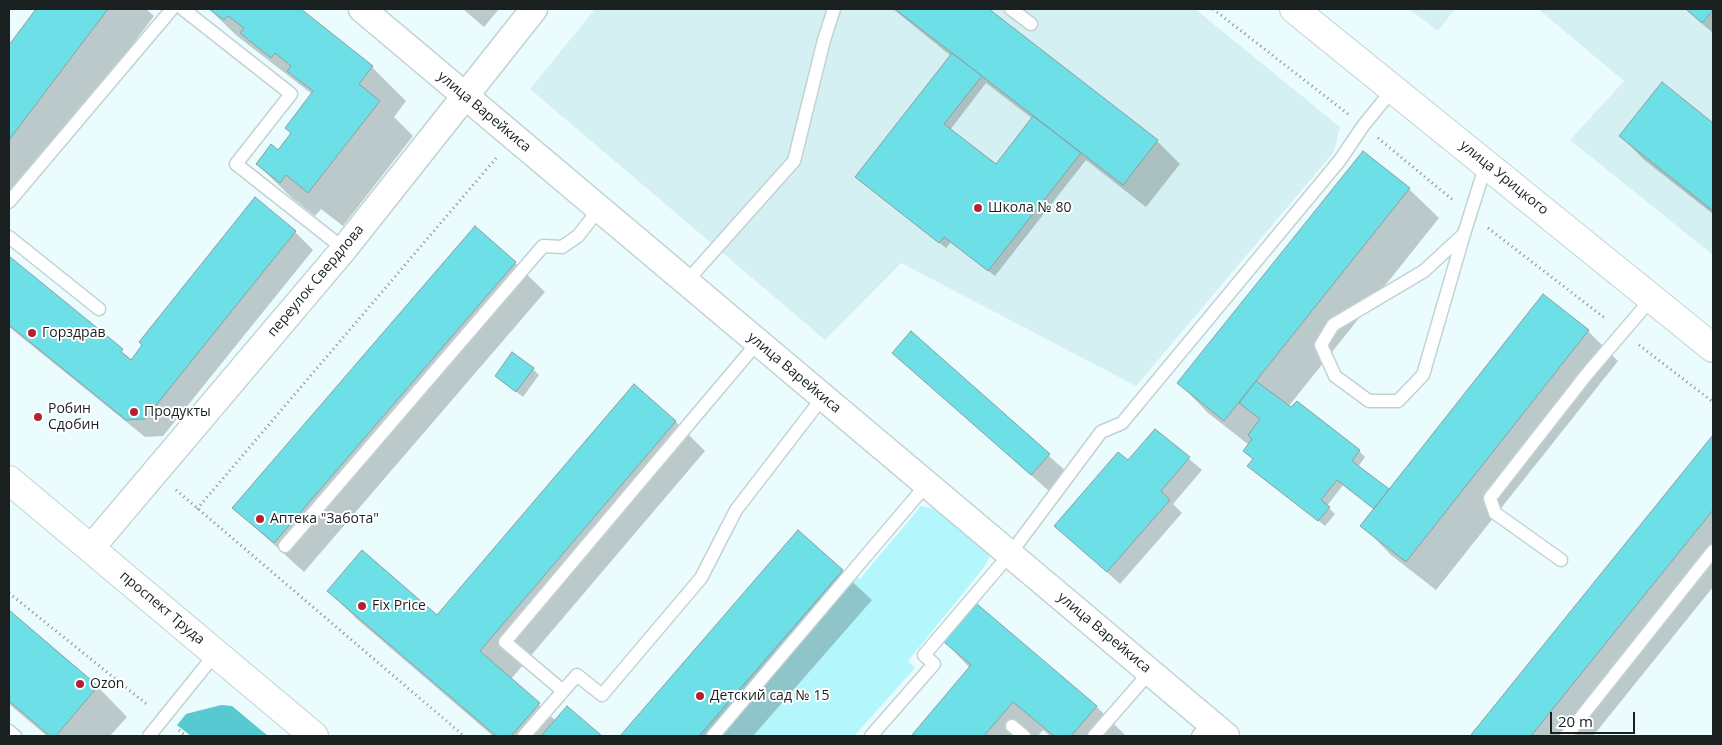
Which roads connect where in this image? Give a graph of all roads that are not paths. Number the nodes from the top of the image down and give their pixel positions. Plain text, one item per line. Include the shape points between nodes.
1 (172, 9) edge
2 (183, 9) edge
3 (362, 9) edge
4 (534, 9) edge
5 (834, 9) edge
6 (1012, 9) edge
7 (1294, 9) edge
8 (1031, 24) dead end
9 (1393, 89) junction
10 (464, 95) junction
11 (1486, 164) junction
12 (9, 202) edge
13 (599, 209) junction
14 (1464, 234) junction
15 (9, 237) edge
16 (344, 249) junction
17 (686, 282) junction
18 (1652, 298) junction
19 (99, 309) dead end
20 (758, 342) junction
21 (1713, 348) edge
22 (823, 397) junction
23 (9, 480) edge
24 (927, 484) junction
25 (285, 546) dead end
26 (92, 548) junction
27 (1713, 551) edge
28 (1010, 554) junction
29 (1561, 560) dead end
30 (216, 653) junction
31 (1150, 672) junction
32 (563, 691) junction
33 (1012, 726) dead end
34 (9, 731) edge
35 (1211, 732) edge
36 (15, 736) edge
37 (149, 736) edge
38 (314, 736) edge
39 (524, 736) edge
40 (713, 736) edge
41 (871, 736) edge
42 (1024, 736) edge
43 (1094, 736) edge
44 (1566, 736) edge

1 - 12 lane
2 - 16 lane via 291,94 236,164
3 - 10 street, улица Варейкиса
4 - 10 street, переулок Свердлова
5 - 17 lane via 794,161
6 - 8 lane
7 - 9 street, улица Урицкого
9 - 11 street, улица Урицкого
9 - 28 lane via 1340,160 1122,423 1101,432
10 - 13 street, улица Варейкиса
10 - 16 street, переулок Свердлова
11 - 14 lane
11 - 18 street, улица Урицкого
13 - 17 street, улица Варейкиса
13 - 25 lane via 578,236 562,247 543,246
14 - 14 lane via 1424,271 1333,324 1321,344 1335,376 1370,401 1398,401 1423,375
15 - 19 lane
16 - 26 street, переулок Свердлова
17 - 20 street, улица Варейкиса
18 - 21 street, улица Урицкого
18 - 29 lane via 1586,374 1490,498 1496,513
20 - 22 street, улица Варейкиса
20 - 32 lane via 505,642
22 - 24 street, улица Варейкиса
22 - 32 lane via 736,510 701,578 602,695 577,675
23 - 26 street, проспект Труда
24 - 28 street, улица Варейкиса
24 - 40 lane
26 - 30 street, проспект Труда
27 - 44 lane
28 - 31 street, улица Варейкиса
28 - 41 lane via 924,655 934,664
30 - 37 lane
30 - 38 street, проспект Труда
31 - 35 street, улица Варейкиса
31 - 43 lane
32 - 39 lane
33 - 42 lane
34 - 36 lane

